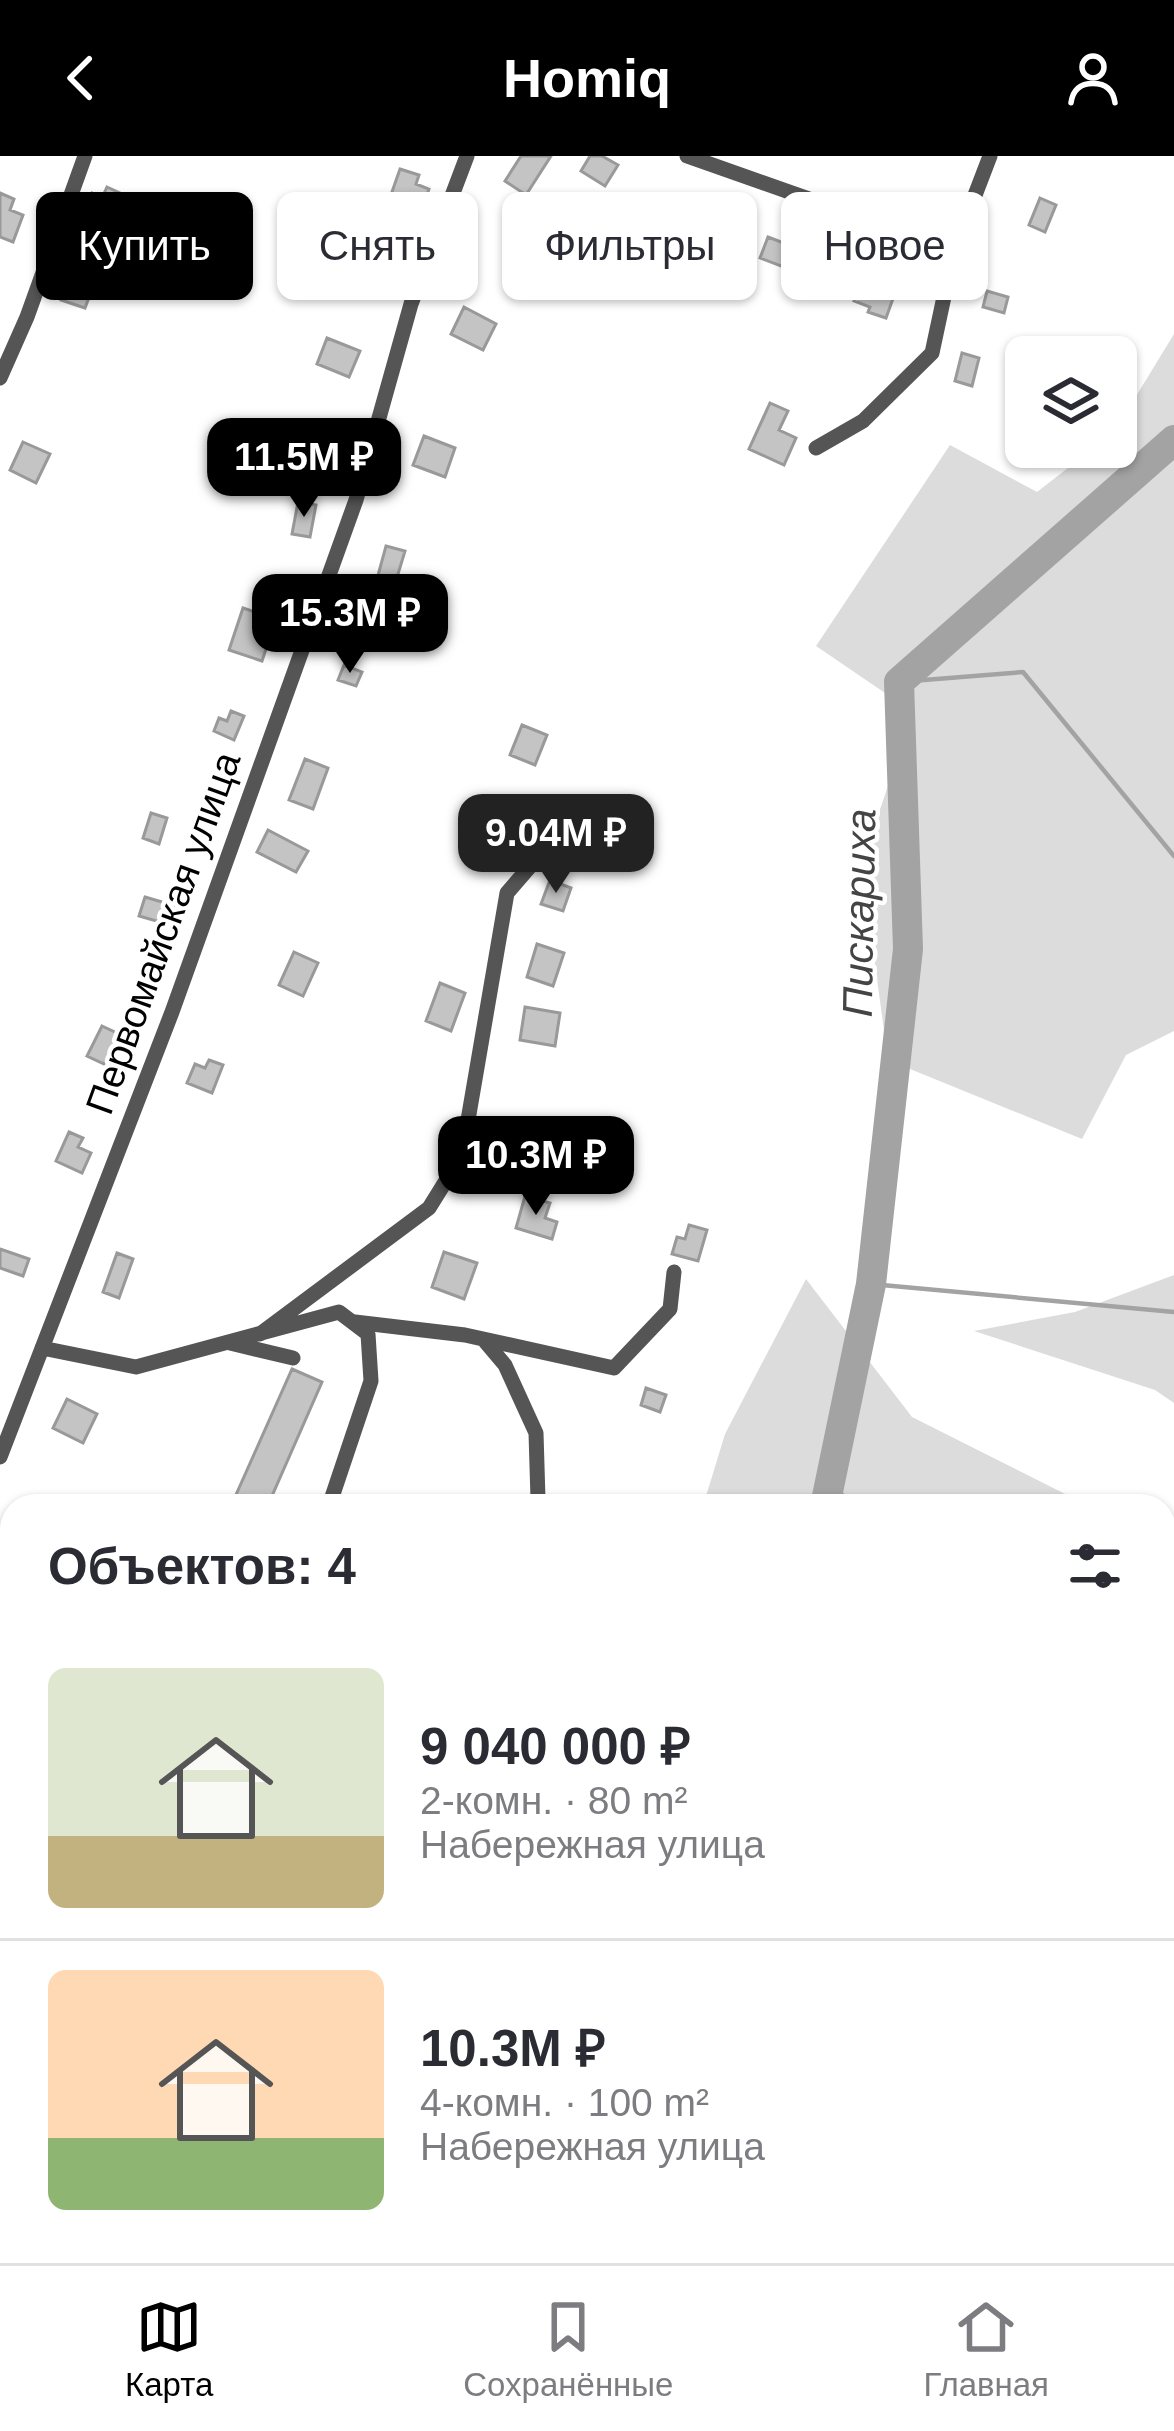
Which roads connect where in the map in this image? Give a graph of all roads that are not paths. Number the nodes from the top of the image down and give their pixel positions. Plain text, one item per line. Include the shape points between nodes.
1 (85, 156) edge
2 (467, 156) edge
3 (687, 156) edge
4 (990, 156) edge
5 (789, 192) edge
6 (976, 192) edge
7 (943, 300) edge
8 (0, 378) edge
9 (816, 448) dead end
10 (542, 817) dead end
11 (674, 1272) dead end
12 (352, 1321) junction
13 (260, 1334) junction
14 (483, 1339) junction
15 (227, 1343) junction
16 (42, 1348) junction
17 (292, 1358) dead end
18 (0, 1456) edge
19 (332, 1494) edge
20 (538, 1494) edge

1 - 8 street
2 - 16 street, Первомайская улица via 412,304 356,500
3 - 5 street
4 - 6 street
7 - 9 street via 932,353 863,421
10 - 13 street via 545,849 507,893 462,1155 429,1208
11 - 14 street via 670,1309 614,1368
12 - 13 street via 339,1312
12 - 14 street
12 - 19 street via 368,1334 371,1381
13 - 15 street
14 - 20 street via 505,1365 536,1433
15 - 16 street via 136,1367
15 - 17 street
16 - 18 street, Первомайская улица

